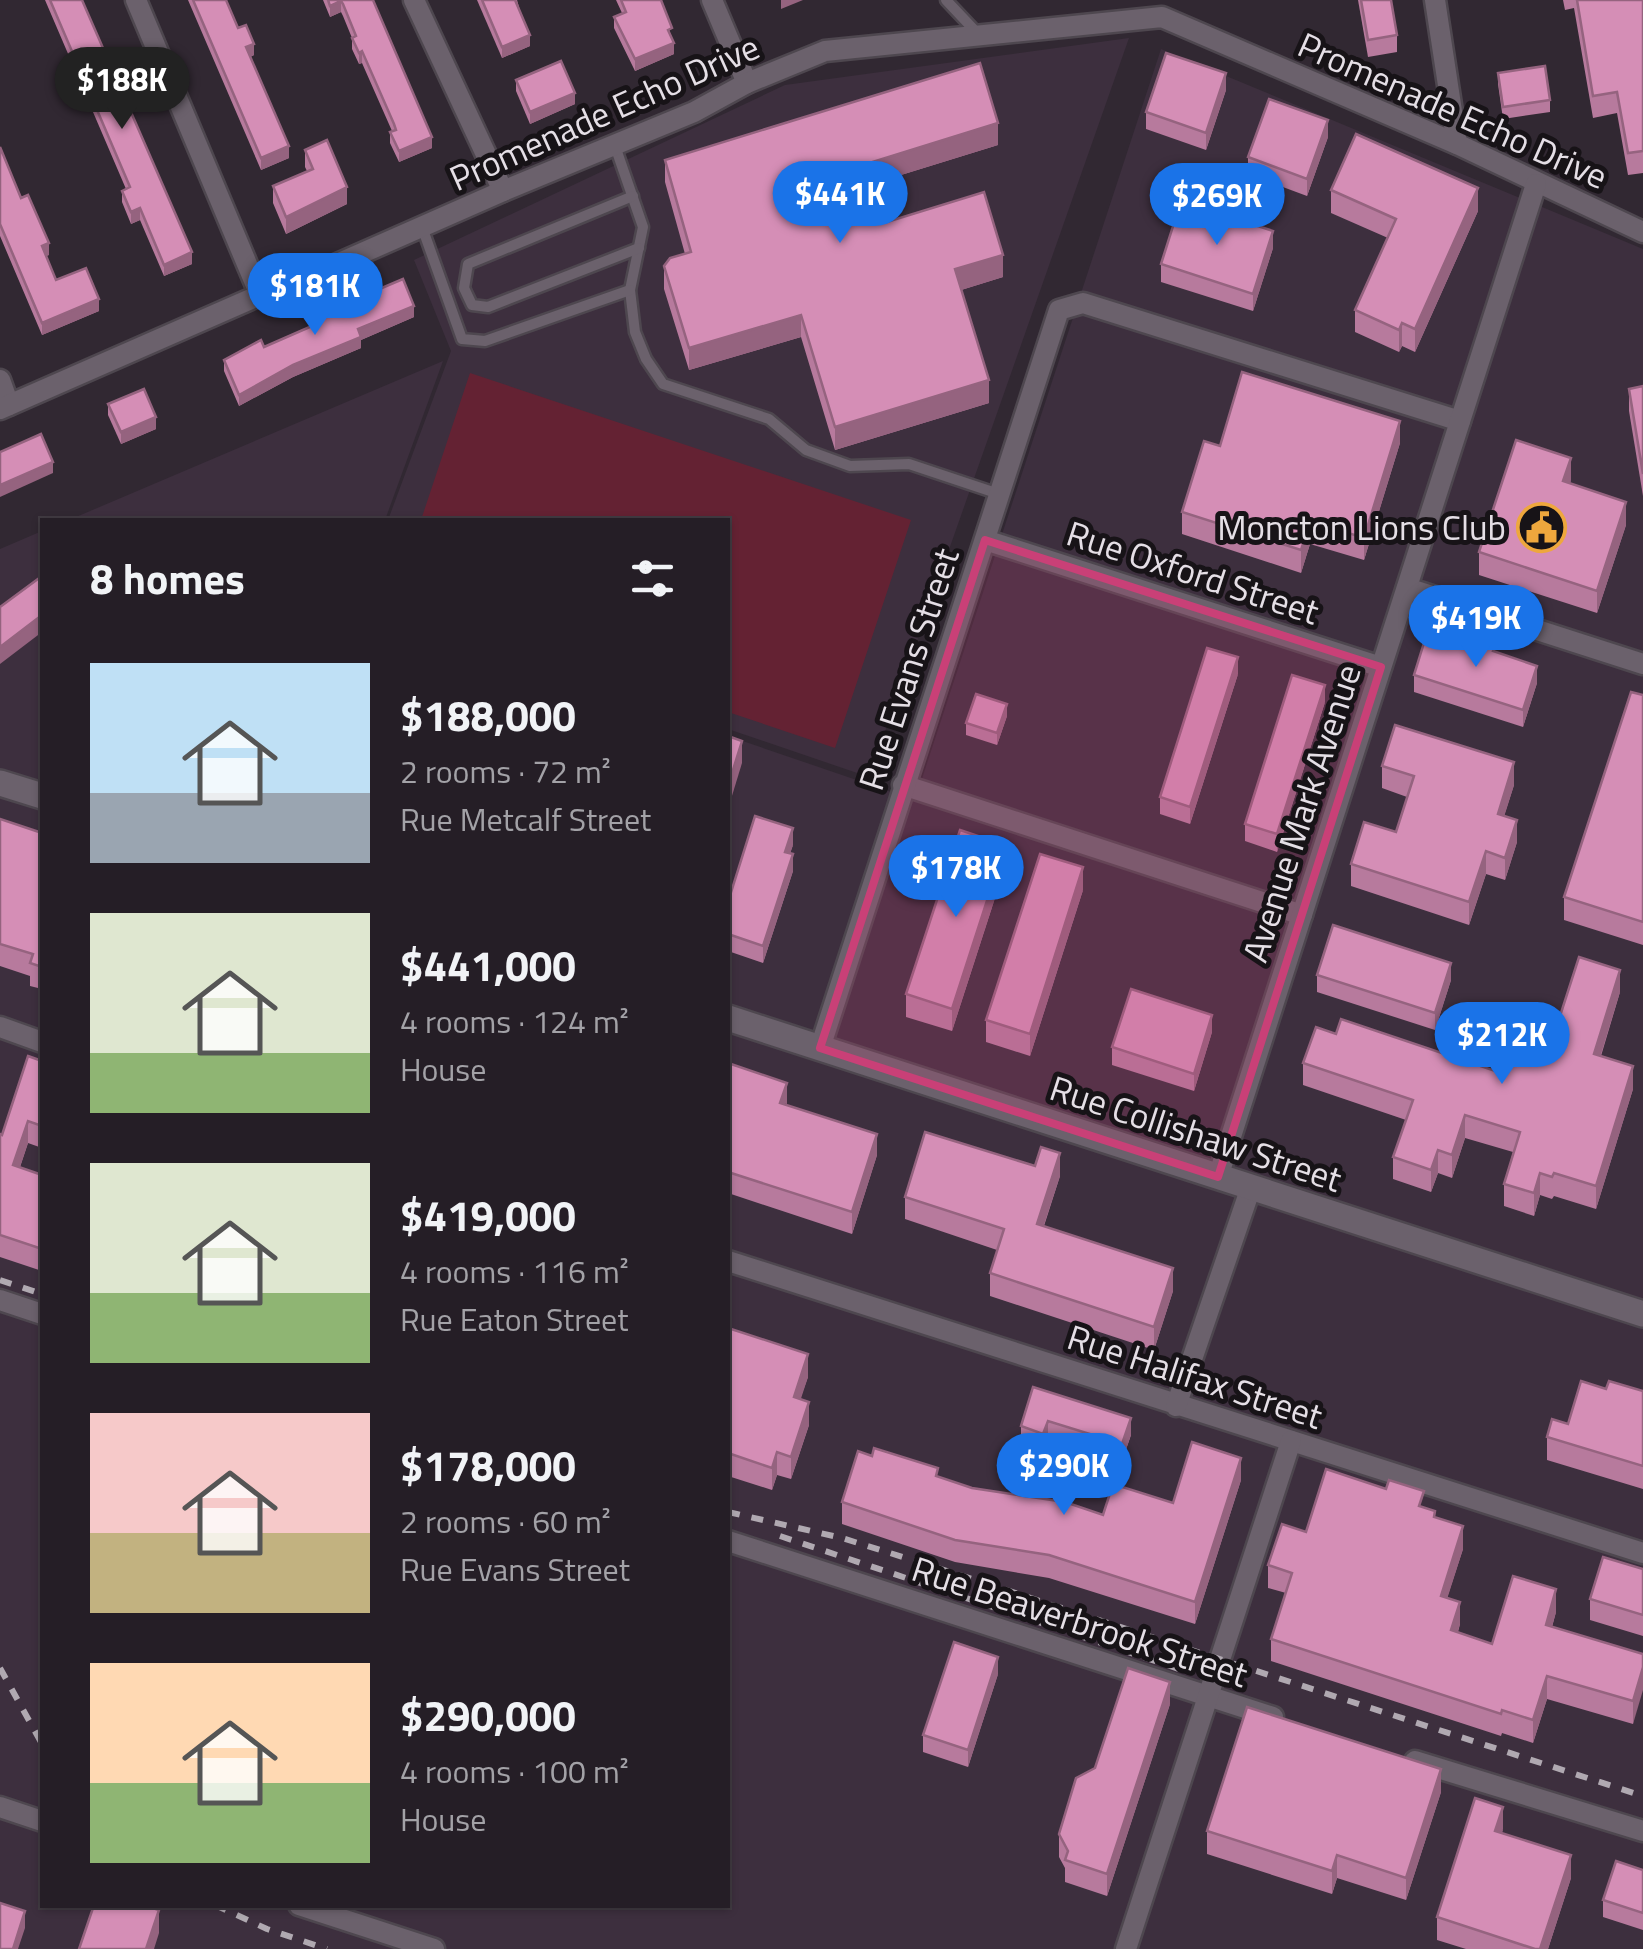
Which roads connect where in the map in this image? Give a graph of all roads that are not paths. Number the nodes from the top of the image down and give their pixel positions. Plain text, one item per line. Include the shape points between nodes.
1 (136, 0) edge
2 (414, 0) edge
3 (712, 0) edge
4 (946, 0) edge
5 (1436, 0) edge
6 (1146, 9) edge
7 (979, 35) junction
8 (747, 83) junction
9 (1457, 144) junction
10 (614, 145) junction
11 (1536, 184) junction
12 (504, 191) junction
13 (633, 196) junction
14 (422, 227) junction
15 (1643, 232) edge
16 (639, 248) junction
17 (630, 290) junction
18 (260, 295) junction
19 (0, 380) edge
20 (5, 407) edge
21 (1460, 421) junction
22 (1000, 494) junction
23 (985, 540) junction
24 (1406, 588) junction
25 (1643, 664) edge
26 (1382, 667) junction
27 (0, 782) edge
28 (904, 784) junction
29 (40, 795) edge
30 (1302, 915) junction
31 (730, 1019) edge
32 (0, 1027) edge
33 (40, 1041) edge
34 (820, 1048) junction
35 (1218, 1177) junction
36 (1251, 1187) junction
37 (730, 1263) edge
38 (0, 1300) edge
39 (40, 1313) edge
40 (1643, 1314) edge
41 (1176, 1406) junction
42 (1290, 1441) junction
43 (730, 1542) edge
44 (1643, 1553) edge
45 (1208, 1697) junction
46 (1284, 1720) edge
47 (1398, 1756) edge
48 (0, 1807) edge
49 (40, 1820) edge
50 (1643, 1831) edge
51 (307, 1908) edge
52 (434, 1949) edge
53 (1126, 1949) edge

1 - 18 street
2 - 12 street
3 - 8 street
4 - 7 lane
5 - 9 street
6 - 7 street, Promenade Echo Drive
6 - 9 street, Promenade Echo Drive
7 - 8 street, Promenade Echo Drive via 825,51
8 - 10 street, Promenade Echo Drive
9 - 11 street, Promenade Echo Drive
10 - 12 street, Promenade Echo Drive
10 - 13 lane
11 - 15 street, Promenade Echo Drive
11 - 21 street, Avenue Mark Avenue
12 - 14 street, Promenade Echo Drive
13 - 16 lane via 643,227
13 - 16 lane via 468,264 464,288 472,305 488,306
14 - 17 lane via 462,340 485,341
14 - 18 street, Promenade Echo Drive
16 - 17 lane
17 - 22 lane via 635,332 663,384 769,419 806,450 850,466 909,464
18 - 20 street, Promenade Echo Drive
19 - 20 street
21 - 22 street, Rue Evans Street via 1083,303 1059,310
21 - 24 street, Avenue Mark Avenue
22 - 23 street, Rue Evans Street
23 - 26 street, Rue Oxford Street
23 - 28 street, Rue Evans Street
24 - 25 street
24 - 26 street, Avenue Mark Avenue
26 - 30 street, Avenue Mark Avenue
27 - 29 street
28 - 30 street
28 - 34 street, Rue Evans Street
30 - 35 street, Avenue Mark Avenue
31 - 34 street, Rue Collishaw Street
32 - 33 street
34 - 35 street, Rue Collishaw Street
35 - 36 street, Rue Collishaw Street
36 - 40 street, Rue Collishaw Street
36 - 41 street
37 - 41 street, Rue Halifax Street
38 - 39 street
41 - 42 street, Rue Halifax Street
42 - 44 street, Rue Halifax Street
42 - 45 street
43 - 45 street, Rue Beaverbrook Street
45 - 46 street, Rue Beaverbrook Street
45 - 53 street
47 - 50 street
48 - 49 street
51 - 52 street

